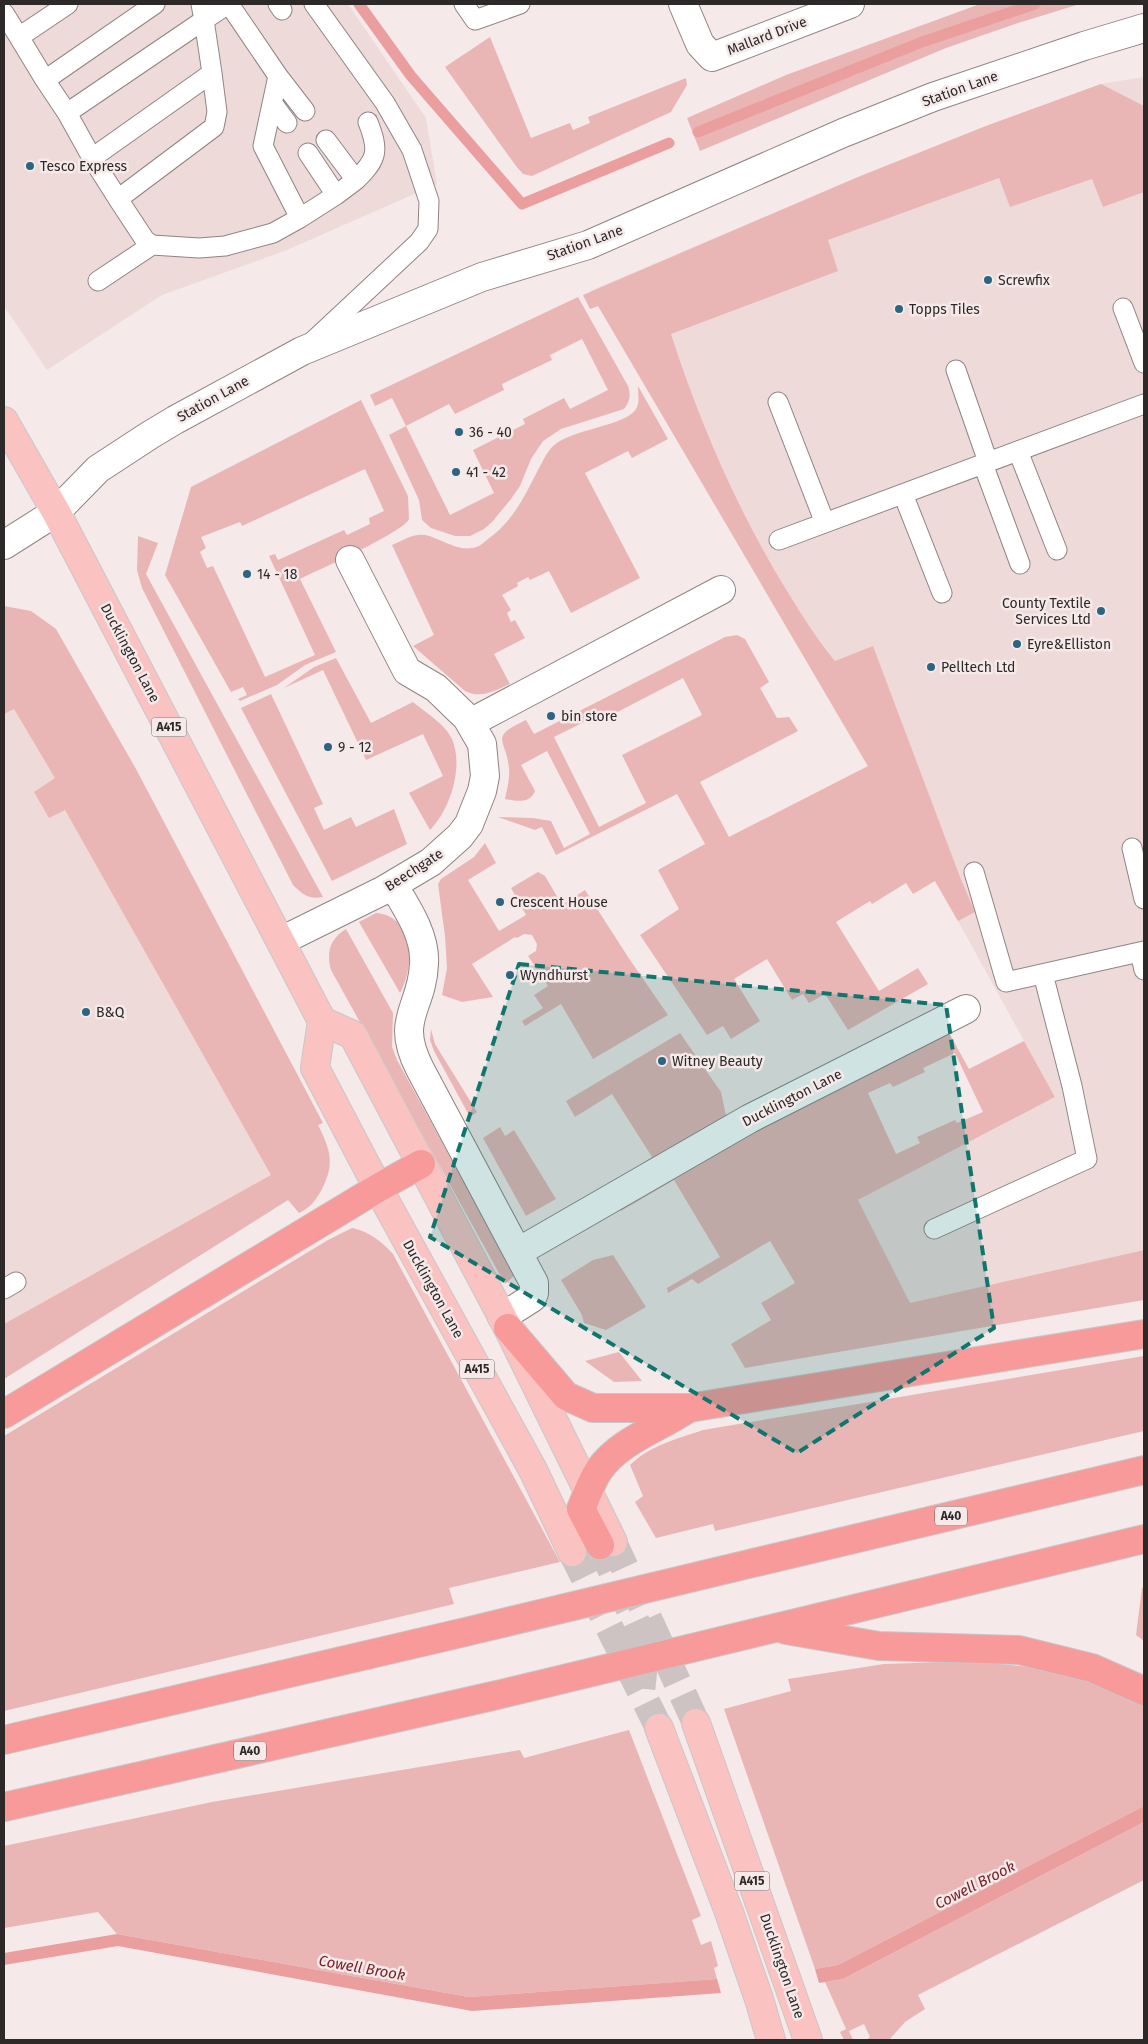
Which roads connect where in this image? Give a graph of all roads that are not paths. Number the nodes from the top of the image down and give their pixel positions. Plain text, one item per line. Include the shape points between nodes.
1 (68, 4) edge
2 (155, 4) edge
3 (229, 4) edge
4 (314, 4) edge
5 (464, 4) edge
6 (520, 4) edge
7 (683, 4) edge
8 (850, 4) edge
9 (202, 12) edge
10 (4, 13) edge
11 (1144, 28) edge
12 (20, 37) junction
13 (212, 73) junction
14 (278, 76) junction
15 (45, 80) junction
16 (273, 104) junction
17 (304, 111) dead end
18 (66, 113) junction
19 (368, 122) dead end
20 (287, 123) dead end
21 (326, 140) dead end
22 (308, 153) dead end
23 (92, 158) junction
24 (356, 180) junction
25 (336, 195) junction
26 (118, 198) junction
27 (300, 218) junction
28 (152, 245) junction
29 (98, 281) dead end
30 (1123, 308) dead end
31 (302, 351) junction
32 (1144, 362) edge
33 (956, 370) dead end
34 (778, 402) dead end
35 (1144, 404) edge
36 (4, 421) edge
37 (1018, 451) junction
38 (986, 463) junction
39 (903, 494) junction
40 (56, 512) junction
41 (825, 523) junction
42 (779, 540) dead end
43 (4, 545) edge
44 (1057, 550) dead end
45 (350, 560) dead end
46 (1020, 564) dead end
47 (721, 590) dead end
48 (942, 593) dead end
49 (470, 723) junction
50 (1132, 848) dead end
51 (974, 872) dead end
52 (393, 885) junction
53 (1144, 899) edge
54 (281, 941) junction
55 (1142, 951) edge
56 (1144, 970) edge
57 (1043, 974) junction
58 (966, 1009) dead end
59 (322, 1021) junction
60 (421, 1164) junction
61 (378, 1188) junction
62 (934, 1229) dead end
63 (518, 1252) junction
64 (505, 1322) junction
65 (1144, 1334) edge
66 (689, 1408) junction
67 (4, 1414) edge
68 (1144, 1470) edge
69 (588, 1491) junction
70 (1144, 1540) edge
71 (606, 1543) tunnel mouth
72 (572, 1552) tunnel mouth
73 (775, 1628) junction
74 (1144, 1691) edge
75 (696, 1722) tunnel mouth
76 (659, 1728) tunnel mouth
77 (4, 1740) edge
78 (4, 1807) edge
79 (771, 2040) edge
80 (808, 2040) edge

1 - 12 lane
2 - 15 lane
3 - 9 lane
3 - 14 lane
4 - 31 lane via 385,103 412,150 429,201 428,228 419,242
5 - 6 lane via 475,20
7 - 8 street, Mallard Drive via 700,44 712,57
9 - 13 lane
9 - 18 lane
10 - 12 lane
11 - 31 street, Station Lane via 933,97 588,245 482,277
12 - 15 lane
13 - 23 lane
13 - 26 lane via 217,112 214,127
14 - 16 lane
14 - 17 lane
15 - 18 lane
16 - 20 lane
16 - 27 lane via 263,146
18 - 23 lane
19 - 24 lane via 376,151 372,164
21 - 24 lane
22 - 25 lane
23 - 26 lane
24 - 25 lane
25 - 27 lane
26 - 28 lane via 145,240
27 - 28 lane via 273,233 226,246
28 - 29 lane
30 - 32 lane
31 - 40 street, Station Lane via 143,440 98,470
33 - 38 lane
34 - 41 lane
35 - 37 lane
36 - 40 main road, Ducklington Lane / A415
37 - 38 lane
37 - 44 lane
38 - 39 lane
38 - 46 lane
39 - 41 lane
39 - 48 lane
40 - 43 street, Station Lane
40 - 54 main road, Ducklington Lane / A415
41 - 42 lane
45 - 49 street, Beechgate via 407,671 436,688
47 - 49 street
49 - 52 street, Beechgate via 482,744 485,776 470,821 460,836 431,862
50 - 53 lane
51 - 57 lane via 1006,982
52 - 54 street, Beechgate
52 - 63 street via 411,915 424,953 423,974 408,1030 411,1049
54 - 59 main road, Ducklington Lane / A415
55 - 56 lane
55 - 57 lane
57 - 62 lane via 1087,1159
58 - 63 street, Ducklington Lane via 749,1119
59 - 60 main road via 353,1035
59 - 61 main road, Ducklington Lane / A415 via 315,1068
60 - 61 highway
60 - 64 main road
61 - 67 highway
61 - 72 main road, Ducklington Lane / A415 via 533,1470
63 - 64 street via 534,1283 534,1293
64 - 66 highway via 566,1396 593,1408
64 - 69 main road
65 - 66 highway
66 - 69 highway via 618,1450 600,1468
68 - 77 highway, A40, bridge
69 - 71 highway via 581,1509
70 - 73 highway, A40
73 - 74 highway via 879,1646 1019,1650 1092,1668
73 - 78 highway, A40, bridge
75 - 80 main road, Ducklington Lane / A415
76 - 79 main road, A415 via 729,1912

